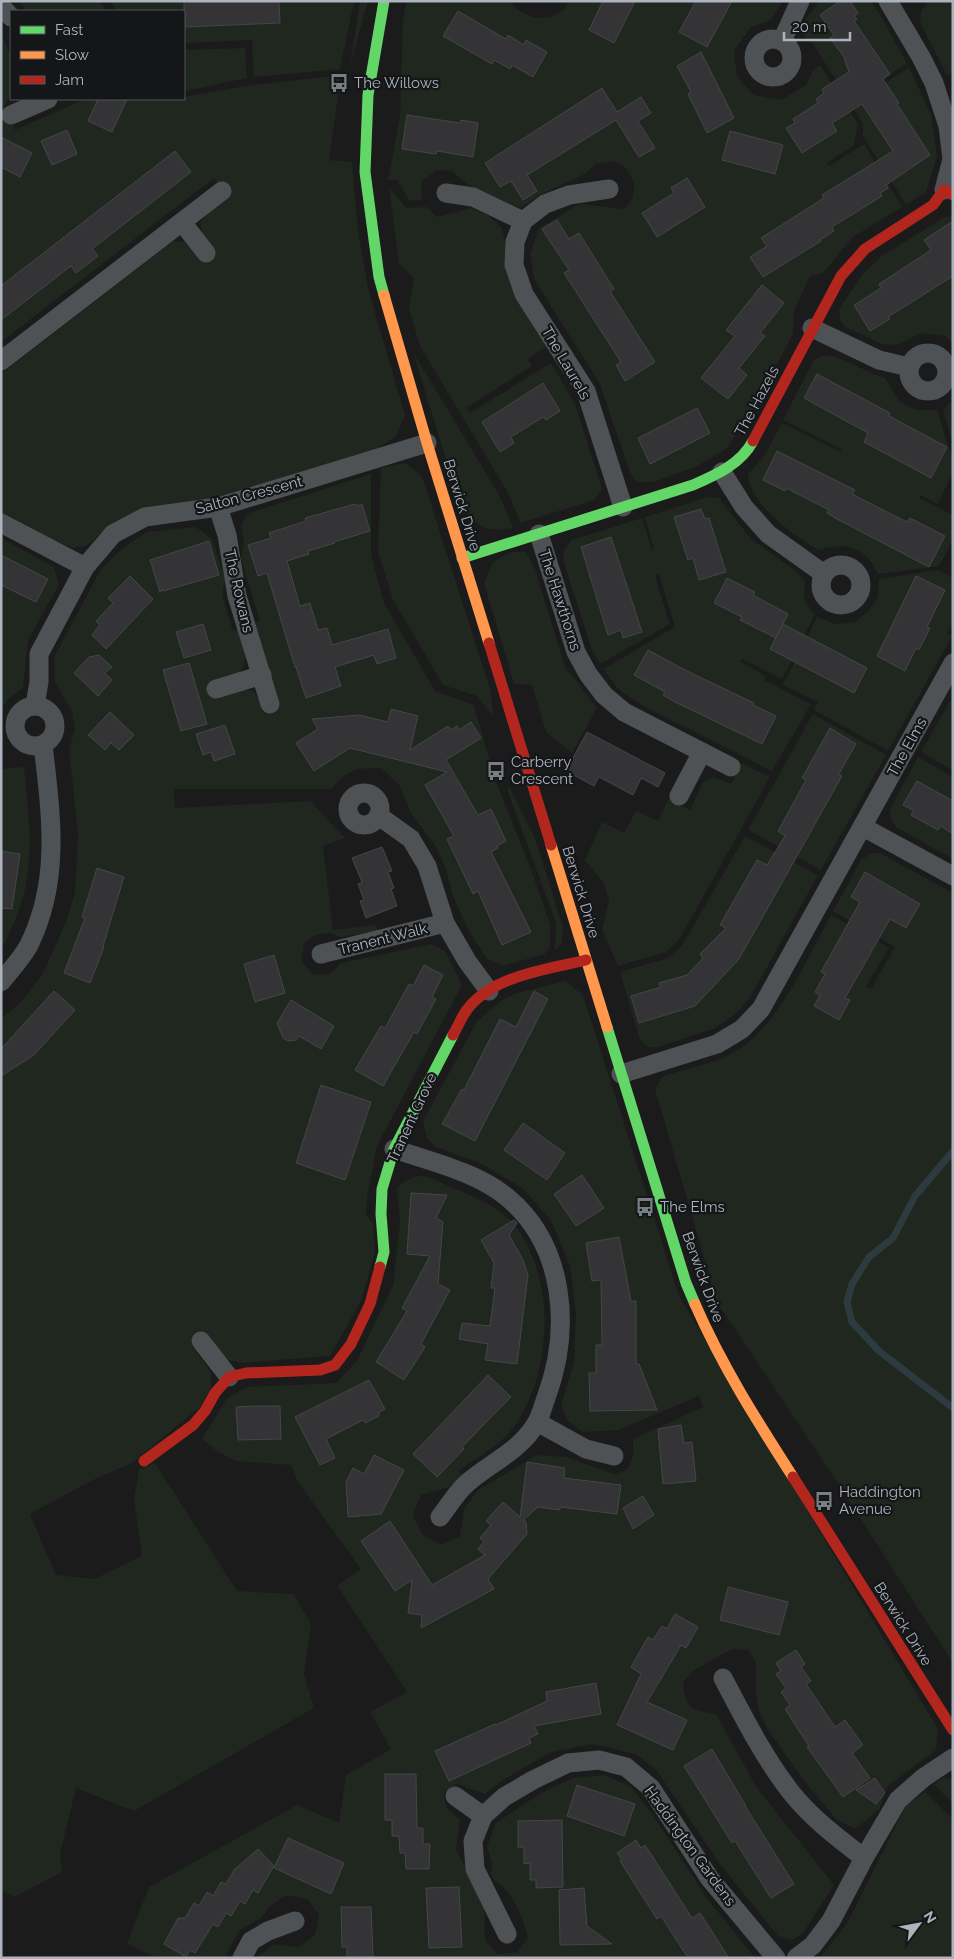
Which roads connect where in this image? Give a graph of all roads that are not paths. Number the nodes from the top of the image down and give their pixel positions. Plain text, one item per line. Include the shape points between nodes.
1 (384, 1) edge
2 (800, 1) edge
3 (894, 3) edge
4 (1, 6) edge
5 (10, 16) edge
6 (782, 41) dead end
7 (44, 100) edge
8 (11, 115) dead end
9 (609, 189) dead end
10 (222, 191) dead end
11 (948, 192) edge
12 (446, 193) dead end
13 (523, 221) junction
14 (182, 222) junction
15 (206, 253) dead end
16 (812, 328) junction
17 (1, 361) edge
18 (909, 367) dead end
19 (427, 442) junction
20 (722, 472) junction
21 (218, 507) junction
22 (624, 507) junction
23 (1, 523) edge
24 (539, 534) junction
25 (462, 558) junction
26 (85, 567) junction
27 (824, 574) dead end
28 (952, 667) edge
29 (262, 675) junction
30 (216, 689) dead end
31 (270, 704) dead end
32 (35, 705) junction
33 (43, 745) junction
34 (702, 752) junction
35 (731, 767) dead end
36 (679, 796) dead end
37 (379, 816) dead end
38 (863, 826) junction
39 (953, 876) edge
40 (445, 923) junction
41 (321, 954) dead end
42 (586, 960) junction
43 (1, 982) edge
44 (489, 991) junction
45 (621, 1074) junction
46 (394, 1149) junction
47 (201, 1341) dead end
48 (229, 1377) junction
49 (537, 1422) junction
50 (614, 1456) dead end
51 (144, 1461) dead end
52 (440, 1517) dead end
53 (723, 1678) dead end
54 (953, 1730) edge
55 (953, 1758) edge
56 (454, 1796) dead end
57 (483, 1816) junction
58 (864, 1858) junction
59 (295, 1921) dead end
60 (507, 1934) dead end
61 (242, 1958) edge
62 (776, 1958) edge
63 (796, 1958) edge

1 - 19 street, Berwick Drive via 368,96 365,172 379,277
2 - 6 street
3 - 11 street via 934,83 948,126 952,159
4 - 5 street
7 - 8 street
9 - 13 street via 569,195 544,204
10 - 14 street
11 - 16 street, The Hazels via 865,249 840,276
12 - 13 street via 473,197
13 - 22 street, The Laurels via 516,242 514,265 524,294 586,391
14 - 15 street
14 - 17 street
16 - 18 street via 879,360
16 - 20 street, The Hazels via 748,450
19 - 21 street, Salton Crescent
19 - 25 street, Berwick Drive
20 - 22 street, The Hazels
20 - 27 street via 744,507 768,534
21 - 26 street, Salton Crescent via 145,517 113,534
21 - 29 street, The Rowans via 237,596
22 - 24 street, The Hazels
23 - 26 street
24 - 25 street, The Hazels
24 - 34 street, The Hawthorns via 576,652 588,674 604,695 624,712
25 - 42 street, Berwick Drive
26 - 32 street, Salton Crescent via 39,654
28 - 38 street, The Elms
29 - 30 street
29 - 31 street, The Rowans
32 - 33 street via 48,710 55,722 53,736
32 - 33 street via 22,711 15,730 22,742
33 - 43 street via 52,851 45,901 28,946
34 - 35 street, The Hawthorns
34 - 36 street
37 - 40 street, Tranent Walk via 411,839 427,866
38 - 39 street
38 - 45 street, The Elms via 761,1009 742,1029 717,1044
40 - 41 street, Tranent Walk
40 - 44 street, Tranent Walk
42 - 44 street, Tranent Grove via 516,979
42 - 45 street, Berwick Drive
44 - 46 street, Tranent Grove via 464,1014
45 - 54 street, Berwick Drive via 686,1284 710,1339 739,1393
46 - 48 street, Tranent Grove via 382,1189 384,1252 370,1304 352,1344 335,1365 320,1370 246,1372
46 - 49 street via 478,1179 508,1198 533,1223 550,1254 558,1288 560,1330 554,1377
47 - 48 street
48 - 51 street via 193,1425
49 - 50 street via 586,1449
49 - 52 street via 521,1444 465,1484
53 - 58 street via 753,1735 790,1791 822,1825
55 - 58 street via 898,1800
56 - 57 street
57 - 60 street, Haddington Gardens via 473,1840 475,1869
57 - 62 street, Haddington Gardens via 504,1797 568,1763 599,1760 626,1767 651,1788 710,1878
58 - 63 street via 831,1921 813,1944
59 - 61 street via 268,1931 251,1942

